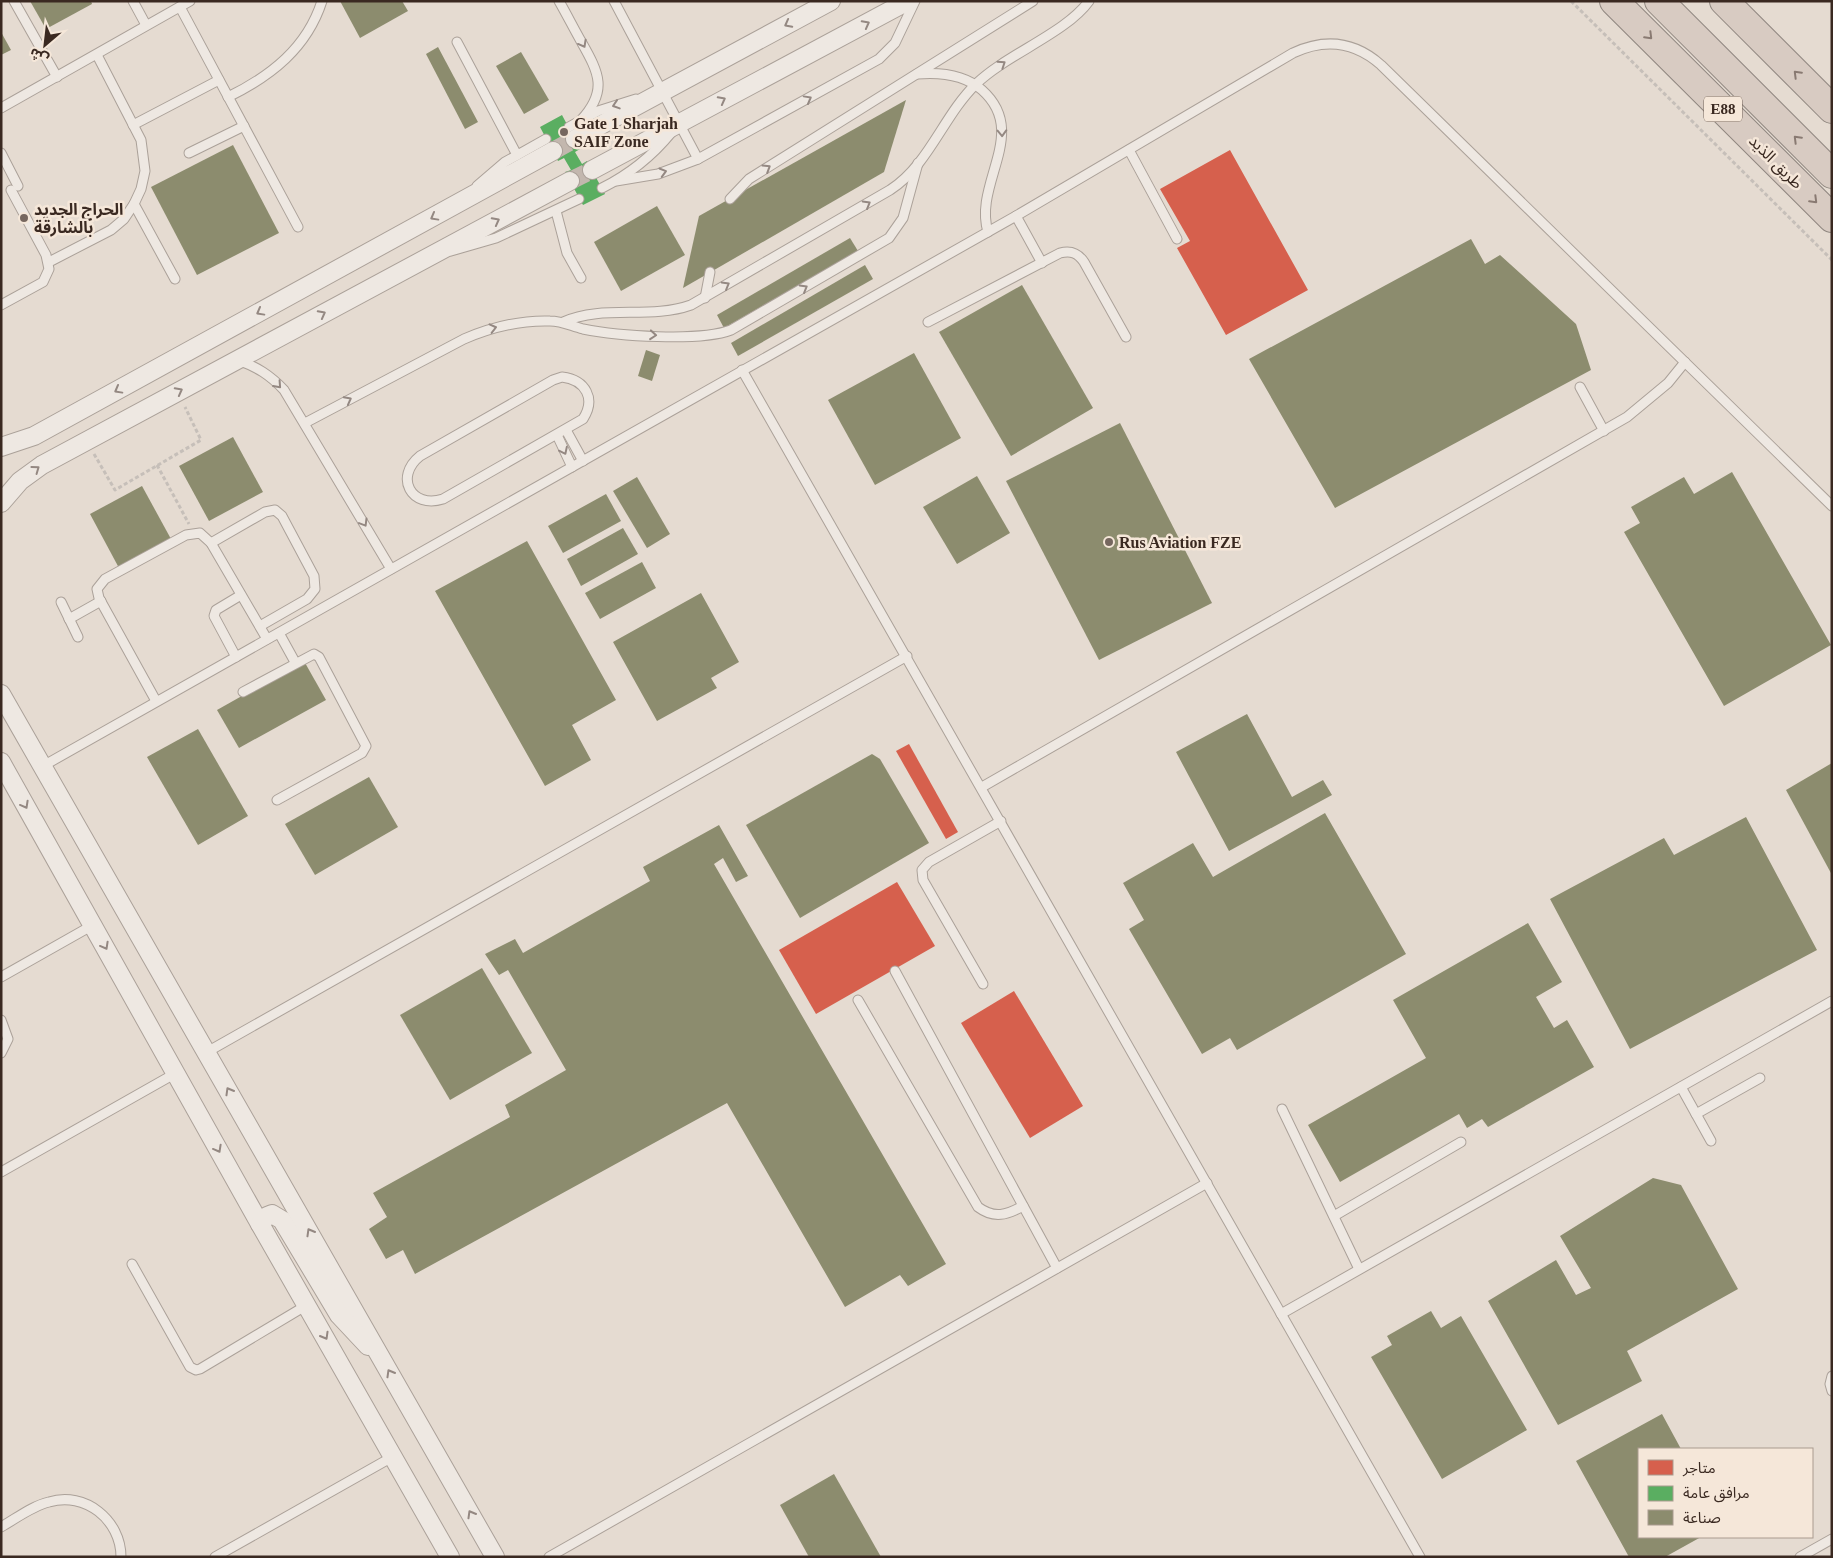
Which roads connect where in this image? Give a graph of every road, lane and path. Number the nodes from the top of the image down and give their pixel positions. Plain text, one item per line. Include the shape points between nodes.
1 (14, 1) edge
2 (133, 1) edge
3 (190, 1) edge
4 (322, 1) edge
5 (559, 1) edge
6 (614, 1) edge
7 (831, 1) edge
8 (908, 1) edge
9 (915, 1) edge
10 (1033, 1) edge
11 (1089, 1) edge
12 (1571, 1) edge
13 (1614, 1) edge
14 (1658, 1) edge
15 (1724, 1) edge
16 (180, 7) junction
17 (146, 26) junction
18 (457, 42) dead end
19 (98, 55) junction
20 (917, 74) junction
21 (57, 77) junction
22 (219, 80) junction
23 (976, 84) junction
24 (662, 91) junction
25 (228, 97) junction
26 (1, 108) edge
27 (1832, 109) edge
28 (581, 120) junction
29 (679, 123) junction
30 (133, 125) junction
31 (244, 126) junction
32 (572, 133) joint
33 (550, 145) joint
34 (1129, 150) junction
35 (189, 153) dead end
36 (1, 154) edge
37 (516, 155) junction
38 (698, 159) junction
39 (918, 163) junction
40 (592, 170) tunnel mouth
41 (1832, 174) edge
42 (570, 181) tunnel mouth
43 (616, 181) junction
44 (602, 188) dead end
45 (467, 198) junction
46 (580, 199) dead end
47 (730, 199) dead end
48 (134, 204) junction
49 (556, 211) junction
50 (1016, 216) junction
51 (1832, 218) edge
52 (298, 227) dead end
53 (988, 232) junction
54 (1177, 239) dead end
55 (432, 256) junction
56 (1832, 260) edge
57 (49, 262) junction
58 (1042, 263) junction
59 (710, 272) dead end
60 (581, 278) dead end
61 (175, 279) dead end
62 (705, 298) junction
63 (1, 305) edge
64 (563, 322) junction
65 (928, 322) dead end
66 (1126, 336) dead end
67 (237, 360) junction
68 (1685, 362) junction
69 (742, 370) junction
70 (1580, 387) dead end
71 (178, 391) junction
72 (305, 423) junction
73 (566, 430) junction
74 (1604, 431) junction
75 (557, 435) junction
76 (87, 441) junction
77 (1, 447) edge
78 (582, 460) junction
79 (157, 465) junction
80 (572, 466) junction
81 (1, 502) edge
82 (1832, 506) edge
83 (193, 532) junction
84 (211, 543) junction
85 (391, 568) junction
86 (242, 595) junction
87 (101, 601) junction
88 (61, 602) dead end
89 (69, 618) junction
90 (260, 626) junction
91 (279, 632) junction
92 (78, 637) dead end
93 (267, 639) junction
94 (906, 656) junction
95 (236, 657) junction
96 (295, 662) junction
97 (243, 692) dead end
98 (1, 694) edge
99 (156, 701) junction
100 (43, 766) junction
101 (3, 771) edge
102 (982, 787) junction
103 (277, 800) dead end
104 (1001, 821) junction
105 (93, 925) junction
106 (895, 971) dead end
107 (1, 977) edge
108 (983, 984) dead end
109 (858, 1000) dead end
110 (1832, 1001) edge
111 (1, 1020) edge
112 (1, 1052) edge
113 (207, 1052) junction
114 (176, 1073) junction
115 (1760, 1078) dead end
116 (1680, 1086) junction
117 (1282, 1109) dead end
118 (1696, 1114) junction
119 (1710, 1141) dead end
120 (1461, 1142) dead end
121 (1, 1172) edge
122 (1207, 1183) junction
123 (1024, 1206) junction
124 (1334, 1216) junction
125 (260, 1224) junction
126 (132, 1264) dead end
127 (1057, 1268) junction
128 (1359, 1269) junction
129 (307, 1305) junction
130 (1281, 1314) junction
131 (378, 1353) junction
132 (1832, 1376) edge
133 (1832, 1391) edge
134 (394, 1456) junction
135 (1, 1527) edge
136 (1832, 1539) edge
137 (121, 1557) edge
138 (215, 1557) edge
139 (450, 1557) edge
140 (495, 1557) edge
141 (549, 1557) edge
142 (1420, 1557) edge
143 (1800, 1557) edge

1 - 21 lane
2 - 17 lane
3 - 16 lane
4 - 25 lane via 307,33 292,53 253,85
5 -> 28 lane via 597,70 598,95 592,109
6 - 24 lane
7 -> 24 street
29 -> 8 street
38 -> 9 lane via 879,59 895,43
10 - 20 lane
23 -> 11 lane via 1001,64 1074,18
12 - 56 path
13 -> 51 highway, طريق الذيد / E88
41 -> 14 highway, طريق الذيد / E88
27 -> 15 highway
16 - 17 lane
16 - 22 lane
17 - 19 lane
18 - 37 lane
19 - 21 lane
19 - 30 lane
20 - 23 lane via 937,72
47 -> 20 lane via 748,179
21 - 26 lane
22 - 25 lane
22 - 30 lane
23 - 39 lane via 950,114
23 -> 53 lane via 991,98 1000,115 1003,135 985,206
24 -> 28 lane
24 - 29 lane
24 - 32 street
25 - 31 lane
28 - 32 lane
29 - 38 lane
29 - 40 street
29 - 43 lane via 647,157
30 - 48 lane via 141,140 145,171 142,188
31 - 35 lane
31 - 52 lane
33 - 37 lane
33 - 45 street
34 - 50 lane
34 - 54 lane
34 - 68 lane via 1307,46 1339,43 1355,47 1381,65
36 - 57 lane
37 - 45 lane via 491,172
43 -> 38 lane via 658,174
62 -> 39 lane via 890,190 911,174
64 -> 39 lane via 582,329 663,336 706,336 731,330 888,238 903,218
55 -> 42 street
43 - 44 lane
45 -> 77 street via 34,436
46 - 49 lane
48 - 57 lane via 111,230
48 - 61 lane
49 - 55 lane via 496,238
49 - 60 lane via 567,252
50 - 53 lane
50 - 58 lane
53 - 69 lane
67 -> 55 street
57 - 63 lane via 43,282
58 - 65 lane
58 - 66 lane via 1066,252 1081,257
59 - 62 lane
62 - 64 lane via 677,310 588,313
72 -> 64 lane via 489,328 519,322
71 -> 67 street
67 -> 72 lane via 255,366 271,377 284,390
68 - 74 lane via 1648,401
68 - 82 lane
69 - 78 lane
69 - 94 lane
70 - 74 lane
71 - 76 street
71 - 79 path via 201,440
72 -> 85 lane
73 - 75 lane
73 - 75 lane via 583,419 590,401 588,391 581,383 562,377 420,456 412,462 407,480 410,489 424,501 434,502
73 - 78 lane
74 - 102 lane
75 -> 80 lane
76 - 79 path via 115,490
81 -> 76 street via 20,481 42,465
78 - 80 lane
79 - 83 path
80 - 85 lane
83 - 84 lane via 207,537
83 - 87 lane via 102,581 97,594
84 - 86 lane
84 - 90 lane via 265,512 275,510 282,516 314,576 315,589 307,600
85 - 91 lane
86 - 90 lane
86 - 95 lane via 216,610 214,616
87 - 89 lane
87 - 99 lane
88 - 89 lane
89 - 92 lane
90 - 93 lane
91 - 93 lane
91 - 96 lane
93 - 95 lane
94 - 102 lane
94 - 113 lane
95 - 99 lane
96 - 97 lane
96 - 103 lane via 311,654 319,658 365,743 365,749
98 - 100 street
99 - 100 lane
100 - 113 street
101 -> 105 street
102 - 104 lane
104 - 108 lane via 929,862 922,870 924,880
104 - 122 lane
105 - 107 lane
105 -> 114 street
106 - 123 lane
109 - 123 lane via 978,1207 985,1212 1002,1215
110 - 116 lane
111 - 112 lane via 8,1039
131 -> 113 street
114 - 121 lane
114 -> 125 street
115 - 118 lane
116 - 118 lane
116 - 128 lane
117 - 124 lane
118 - 119 lane
120 - 124 lane
122 - 127 lane
122 - 130 lane
123 - 127 lane
124 - 128 lane
125 - 129 street
125 - 131 street via 272,1214 282,1220 338,1315
126 - 129 lane via 190,1366 196,1370
127 - 141 lane
128 - 130 lane
129 -> 134 street
130 - 142 lane
140 -> 131 street
132 - 133 lane
134 - 138 lane
134 - 139 street
135 - 137 lane via 42,1504 73,1500 93,1507 109,1521 119,1541
136 - 143 lane

